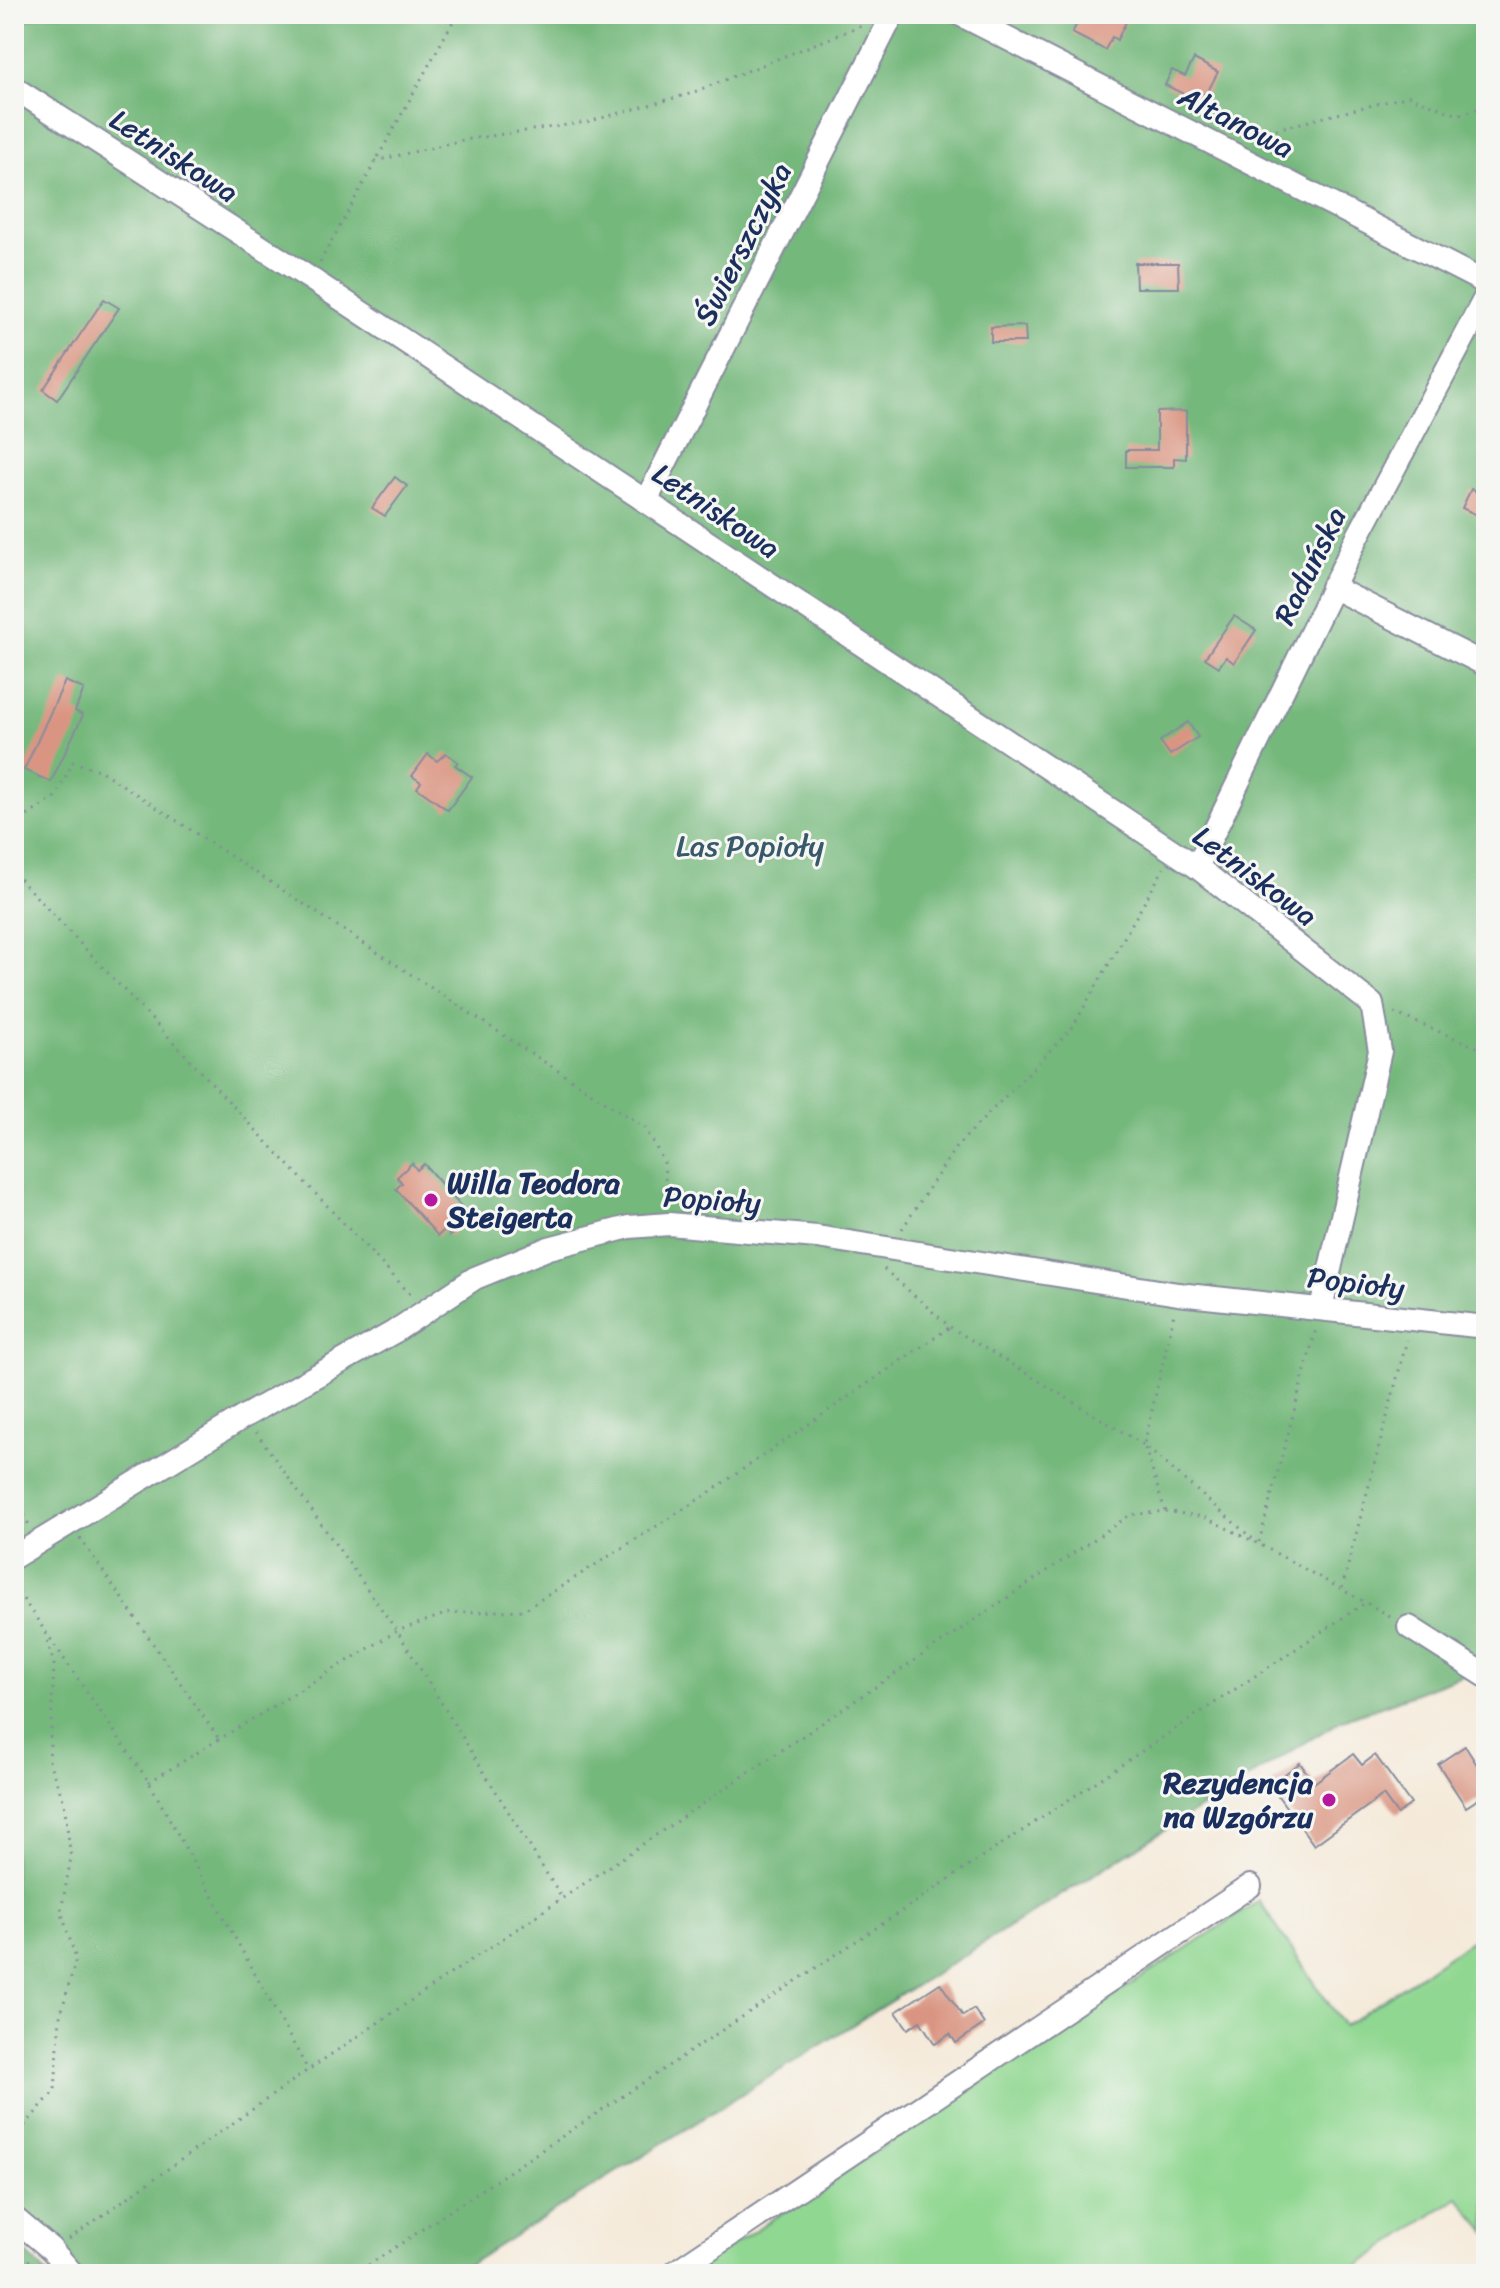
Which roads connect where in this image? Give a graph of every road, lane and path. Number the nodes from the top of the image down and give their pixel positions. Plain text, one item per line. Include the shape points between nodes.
1 (457, 14) edge
2 (893, 14) edge
3 (959, 14) edge
4 (862, 25) dead end
5 (14, 88) edge
6 (1486, 106) edge
7 (1214, 144) junction
8 (375, 161) junction
9 (311, 279) junction
10 (1486, 283) edge
11 (1486, 296) edge
12 (646, 501) junction
13 (1332, 587) junction
14 (1486, 665) edge
15 (14, 825) edge
16 (1174, 851) junction
17 (1197, 867) junction
18 (14, 873) edge
19 (1372, 1004) junction
20 (1486, 1051) edge
21 (669, 1224) junction
22 (857, 1246) junction
23 (888, 1250) junction
24 (1178, 1294) junction
25 (1321, 1308) junction
26 (425, 1310) junction
27 (1412, 1321) junction
28 (950, 1327) junction
29 (1486, 1327) edge
30 (245, 1416) junction
31 (1144, 1445) junction
32 (14, 1493) edge
33 (1165, 1511) junction
34 (70, 1523) junction
35 (38, 1542) junction
36 (1259, 1544) junction
37 (14, 1557) edge
38 (14, 1586) edge
39 (1342, 1589) junction
40 (1365, 1602) junction
41 (1409, 1627) joint
42 (44, 1629) junction
43 (397, 1631) junction
44 (1486, 1676) edge
45 (219, 1739) junction
46 (149, 1782) junction
47 (1250, 1886) dead end
48 (562, 1899) junction
49 (308, 2070) junction
50 (14, 2138) edge
51 (14, 2218) edge
52 (51, 2249) junction
53 (73, 2274) edge
54 (355, 2274) edge
55 (672, 2274) edge

1 - 8 path
2 - 12 street, Świerszczyka
3 - 7 street, Altanowa
4 - 8 path via 689,94 587,122 463,140
5 - 9 street, Letniskowa
6 - 7 path via 1458,115 1409,96
7 - 10 street, Altanowa
8 - 9 path
9 - 12 street, Letniskowa
11 - 13 street, Raduńska
12 - 16 street, Letniskowa
13 - 14 street
13 - 17 street, Raduńska
15 - 21 path via 55,797 73,762 101,771 645,1128 664,1162
16 - 17 street, Letniskowa
16 - 23 path via 1072,1028 956,1147
17 - 19 street, Letniskowa
18 - 26 path
19 - 20 path
19 - 25 street via 1380,1051
21 - 22 street, Popioły via 817,1237
21 - 26 street, Popioły via 629,1227 549,1248 475,1278
22 - 23 street, Popioły
22 - 28 path
23 - 24 street, Popioły
24 - 25 street, Popioły
24 - 31 path
25 - 27 street, Popioły
25 - 36 path
26 - 30 street, Popioły
27 - 29 street, Popioły
27 - 39 path
28 - 31 path
28 - 43 path via 704,1496 524,1610 448,1613
30 - 34 street, Popioły
30 - 43 path
31 - 33 path
31 - 36 path
32 - 35 path
33 - 36 path via 1204,1517
33 - 48 path via 1130,1515
34 - 35 street, Popioły
34 - 45 path
35 - 37 street, Popioły
36 - 39 path
38 - 42 path
39 - 40 path
40 - 41 path
40 - 54 path
41 - 44 street
42 - 46 path
42 - 50 path via 54,1665 49,1762 64,1802 71,1858 61,1911 76,1959 60,2017 55,2090
43 - 45 path
43 - 48 path
45 - 46 path
46 - 49 path
47 - 55 street
48 - 49 path
49 - 52 path
51 - 52 street
52 - 53 street

